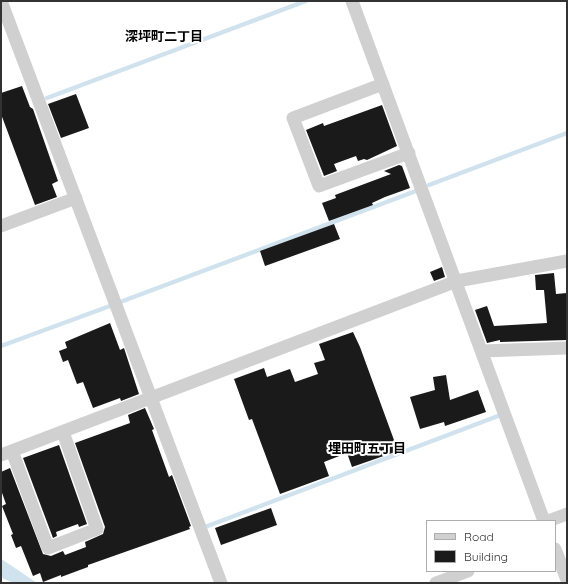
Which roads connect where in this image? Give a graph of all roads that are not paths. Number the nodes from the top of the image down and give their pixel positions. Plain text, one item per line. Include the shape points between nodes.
1 (1, 1) edge
2 (352, 1) edge
3 (383, 84) junction
4 (409, 154) junction
5 (76, 198) junction
6 (1, 226) edge
7 (567, 261) edge
8 (457, 281) junction
9 (567, 348) edge
10 (482, 351) junction
11 (151, 398) junction
12 (63, 432) junction
13 (6, 453) edge
14 (567, 514) edge
15 (544, 520) edge
16 (551, 520) edge
17 (556, 552) edge
18 (465, 572) edge
19 (567, 580) edge
20 (221, 583) edge
21 (436, 583) edge

1 - 5 street
2 - 3 street
3 - 4 street
3 - 4 street via 293,118 319,186
4 - 8 street
5 - 6 street
5 - 11 street
7 - 8 street
8 - 10 street
8 - 11 street
9 - 10 street
10 - 15 street
11 - 12 street
11 - 20 street
12 - 13 street
12 - 13 street via 97,529 48,548
14 - 16 street
17 - 19 street
18 - 21 street

